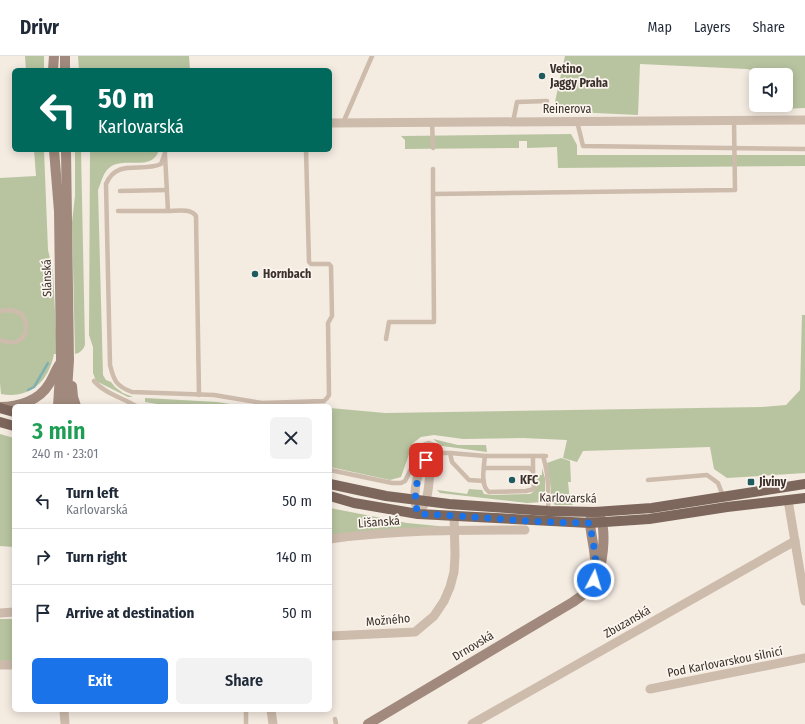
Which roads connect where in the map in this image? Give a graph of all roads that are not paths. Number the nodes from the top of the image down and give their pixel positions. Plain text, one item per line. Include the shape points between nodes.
1 (54, 56) edge
2 (65, 56) edge
3 (372, 56) edge
4 (53, 68) edge
5 (65, 68) edge
6 (547, 101) dead end
7 (805, 120) edge
8 (577, 121) junction
9 (734, 121) junction
10 (432, 122) junction
11 (513, 122) junction
12 (332, 123) edge
13 (343, 123) junction
14 (433, 148) dead end
15 (735, 148) junction
16 (805, 149) edge
17 (54, 152) edge
18 (66, 152) edge
19 (165, 152) edge
20 (306, 152) edge
21 (433, 169) dead end
22 (166, 190) junction
23 (120, 191) dead end
24 (433, 194) junction
25 (118, 211) dead end
26 (168, 211) junction
27 (0, 311) edge
28 (386, 339) dead end
29 (0, 340) edge
30 (65, 360) junction
31 (94, 381) dead end
32 (199, 395) junction
33 (21, 404) edge
34 (58, 404) edge
35 (66, 404) edge
36 (75, 404) edge
37 (132, 404) edge
38 (12, 406) edge
39 (0, 408) edge
40 (12, 411) edge
41 (0, 422) edge
42 (12, 425) edge
43 (437, 453) junction
44 (450, 453) junction
45 (484, 456) junction
46 (533, 456) junction
47 (484, 468) junction
48 (332, 470) edge
49 (534, 472) junction
50 (648, 480) dead end
51 (484, 481) junction
52 (332, 484) edge
53 (805, 484) edge
54 (723, 496) junction
55 (332, 497) edge
56 (805, 498) edge
57 (414, 500) junction
58 (788, 500) junction
59 (426, 501) junction
60 (548, 511) junction
61 (595, 512) junction
62 (418, 514) junction
63 (454, 515) junction
64 (590, 523) junction
65 (602, 523) junction
66 (454, 530) junction
67 (525, 530) dead end
68 (332, 539) edge
69 (795, 540) junction
70 (590, 588) junction
71 (805, 601) edge
72 (12, 612) edge
73 (0, 613) edge
74 (332, 636) edge
75 (805, 658) edge
76 (0, 665) edge
77 (12, 665) edge
78 (650, 688) dead end
79 (64, 712) edge
80 (246, 712) edge
81 (271, 712) edge
82 (486, 720) edge
83 (64, 724) edge
84 (246, 724) edge
85 (273, 724) edge
86 (368, 724) edge
87 (472, 724) edge

1 - 4 main road
2 - 5 main road
3 - 13 lane
6 - 11 lane via 518,102
7 - 9 street, Reinerova
8 - 9 street, Reinerova
8 - 11 street, Reinerova
8 - 15 lane via 583,146
9 - 15 lane
10 - 11 street, Reinerova
10 - 13 street, Reinerova
10 - 14 lane
12 - 13 street, Reinerova
15 - 16 lane
15 - 24 lane via 735,190
17 - 30 main road, Slánská
18 - 30 main road, Slánská
19 - 22 lane
19 - 32 lane via 161,164 116,170 106,184 110,365 113,379 121,388 132,392
20 - 32 lane via 309,262 331,266 332,316 328,323 329,394 324,401 262,403
21 - 24 lane
22 - 23 lane
22 - 26 lane
24 - 28 lane via 434,322 389,322
25 - 26 lane
26 - 32 lane via 190,211 196,216
27 - 29 lane via 11,310 22,314 27,328 19,341
30 - 33 main road via 49,385 38,396
30 - 34 main road, Slánská
30 - 35 main road, Slánská
30 - 36 main road
31 - 37 lane via 98,386
38 - 39 main road
39 - 40 main road
41 - 42 main road
43 - 44 lane
43 - 48 lane via 434,445 423,445 405,481 401,483
43 - 57 street via 426,460 422,467
43 - 59 street via 429,472
44 - 45 lane
44 - 51 lane via 452,462 469,480
45 - 46 lane
45 - 47 lane
46 - 49 lane
46 - 60 lane via 544,456 549,488
47 - 49 lane via 529,468
47 - 51 lane
49 - 51 lane via 535,485 531,491 489,492
50 - 54 lane via 707,475 718,483
52 - 57 main road, Karlovarská
53 - 54 main road, Karlovarská
54 - 61 main road, Karlovarská via 652,508
55 - 62 main road, Karlovarská
56 - 58 main road, Karlovarská
57 - 59 main road, Karlovarská
57 - 62 street
58 - 65 main road, Karlovarská
58 - 69 street
59 - 60 main road, Karlovarská
59 - 62 street
60 - 61 main road, Karlovarská
61 - 64 main road
61 - 65 main road via 600,516
62 - 63 main road, Karlovarská
63 - 64 main road, Karlovarská
63 - 66 street, Možného
64 - 65 main road, Karlovarská
64 - 70 main road via 596,567
65 - 70 main road, Drnovská via 601,563
66 - 67 street, Lišanská
66 - 68 street, Lišanská via 362,534
66 - 74 street, Možného via 454,572 444,601 434,616 415,632
69 - 71 street
69 - 82 street, Zbuzanská
70 - 86 main road, Drnovská via 573,602
72 - 73 street
75 - 78 street, Pod Karlovarskou silnicí
76 - 77 street
79 - 83 street
80 - 84 lane
81 - 85 street
82 - 87 street, Zbuzanská

